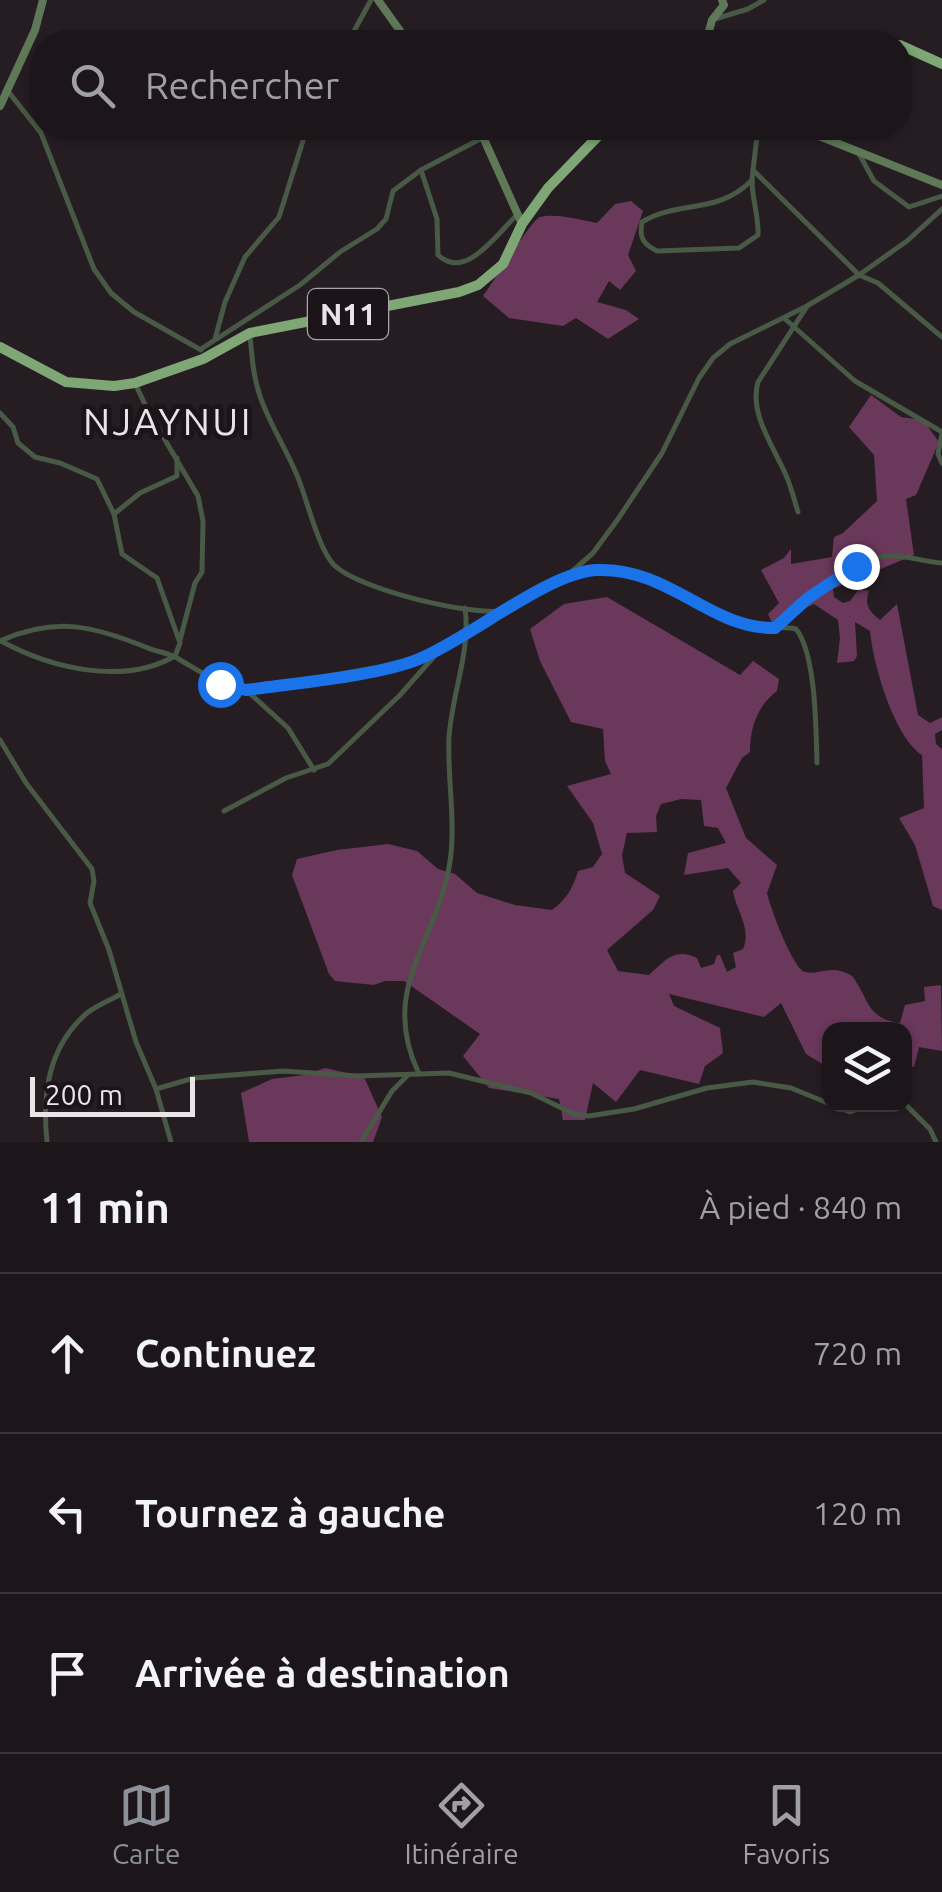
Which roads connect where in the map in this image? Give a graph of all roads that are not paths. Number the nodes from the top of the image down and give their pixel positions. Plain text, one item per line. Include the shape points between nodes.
1 (43, 0) edge
2 (374, 0) edge
3 (764, 0) edge
4 (722, 2) edge
5 (712, 20) junction
6 (35, 30) edge
7 (355, 30) edge
8 (398, 30) edge
9 (709, 30) edge
10 (30, 40) edge
11 (912, 51) edge
12 (942, 64) edge
13 (4, 89) edge
14 (0, 106) edge
15 (30, 120) edge
16 (44, 140) edge
17 (302, 140) edge
18 (479, 140) edge
19 (486, 140) edge
20 (593, 140) edge
21 (757, 140) edge
22 (828, 140) edge
23 (857, 152) junction
24 (422, 170) junction
25 (753, 170) junction
26 (751, 181) junction
27 (942, 185) edge
28 (942, 196) edge
29 (942, 209) edge
30 (519, 220) junction
31 (859, 275) junction
32 (807, 306) junction
33 (784, 318) junction
34 (794, 325) junction
35 (250, 333) junction
36 (942, 338) edge
37 (214, 342) junction
38 (0, 347) edge
39 (202, 354) junction
40 (135, 383) junction
41 (0, 414) edge
42 (942, 432) edge
43 (177, 458) junction
44 (942, 463) edge
45 (798, 512) dead end
46 (114, 514) junction
47 (593, 553) junction
48 (942, 563) edge
49 (598, 570) junction
50 (568, 575) junction
51 (464, 608) junction
52 (507, 610) junction
53 (775, 628) junction
54 (468, 635) junction
55 (0, 641) edge
56 (180, 643) junction
57 (440, 650) junction
58 (175, 656) junction
59 (246, 690) junction
60 (0, 740) edge
61 (817, 763) dead end
62 (314, 770) junction
63 (224, 811) dead end
64 (122, 994) junction
65 (408, 1074) junction
66 (419, 1074) junction
67 (156, 1088) junction
68 (822, 1100) edge
69 (912, 1110) edge
70 (47, 1142) edge
71 (171, 1142) edge
72 (361, 1142) edge
73 (936, 1142) edge

1 - 6 street
2 - 7 street
2 - 8 street
3 - 5 street
4 - 5 street
5 - 9 street
10 - 13 street
11 - 12 highway
13 - 14 street
13 - 15 street
16 - 39 street via 102,282 134,312
17 - 37 street via 279,217 245,257
18 - 24 street
19 - 30 street
20 - 30 highway, N11
21 - 25 street
22 - 23 street
23 - 27 street
23 - 28 street via 874,181 910,207
24 - 30 street via 437,219 438,256 446,263 469,261
24 - 37 street via 394,192 377,229
25 - 26 street
25 - 31 street
26 - 26 street via 759,216 758,235 749,243 656,252 644,245 642,222 656,213 717,204
29 - 31 street
30 - 35 highway, N11 via 503,264 478,284
31 - 32 street
31 - 36 street via 878,283
32 - 33 street
32 - 34 street
33 - 34 street
33 - 47 street via 713,358 662,452
34 - 42 street via 855,381
34 - 45 street via 755,392
35 - 39 highway, N11
35 - 51 street via 260,399 332,563 352,577
37 - 39 street
38 - 40 highway, N11 via 66,382
39 - 40 highway, N11
40 - 43 street
41 - 46 street via 35,457 97,479
42 - 44 street
43 - 46 street via 177,476
43 - 56 street via 204,522 202,572
46 - 56 street via 122,554 157,578
47 - 49 street
47 - 50 street
48 - 53 street via 887,556 856,566
49 - 50 street
49 - 53 street via 644,576 741,624
50 - 52 street
51 - 52 street
51 - 54 street
52 - 54 street
53 - 61 street via 796,629 806,646
54 - 57 street
54 - 66 street via 449,741 450,862 403,1014
55 - 58 street via 47,626 89,626
55 - 58 street via 36,658 91,670 160,665
56 - 58 street
57 - 59 street via 383,668
57 - 62 street via 343,752
58 - 59 street via 220,684
59 - 62 street via 288,728
60 - 64 street via 92,869 90,903
62 - 63 street
64 - 67 street
64 - 70 street via 88,1012 59,1047 48,1074
65 - 66 street
65 - 67 street via 283,1071
65 - 72 street
66 - 68 street via 449,1073 531,1093 589,1116 753,1082
67 - 71 street
69 - 73 street

